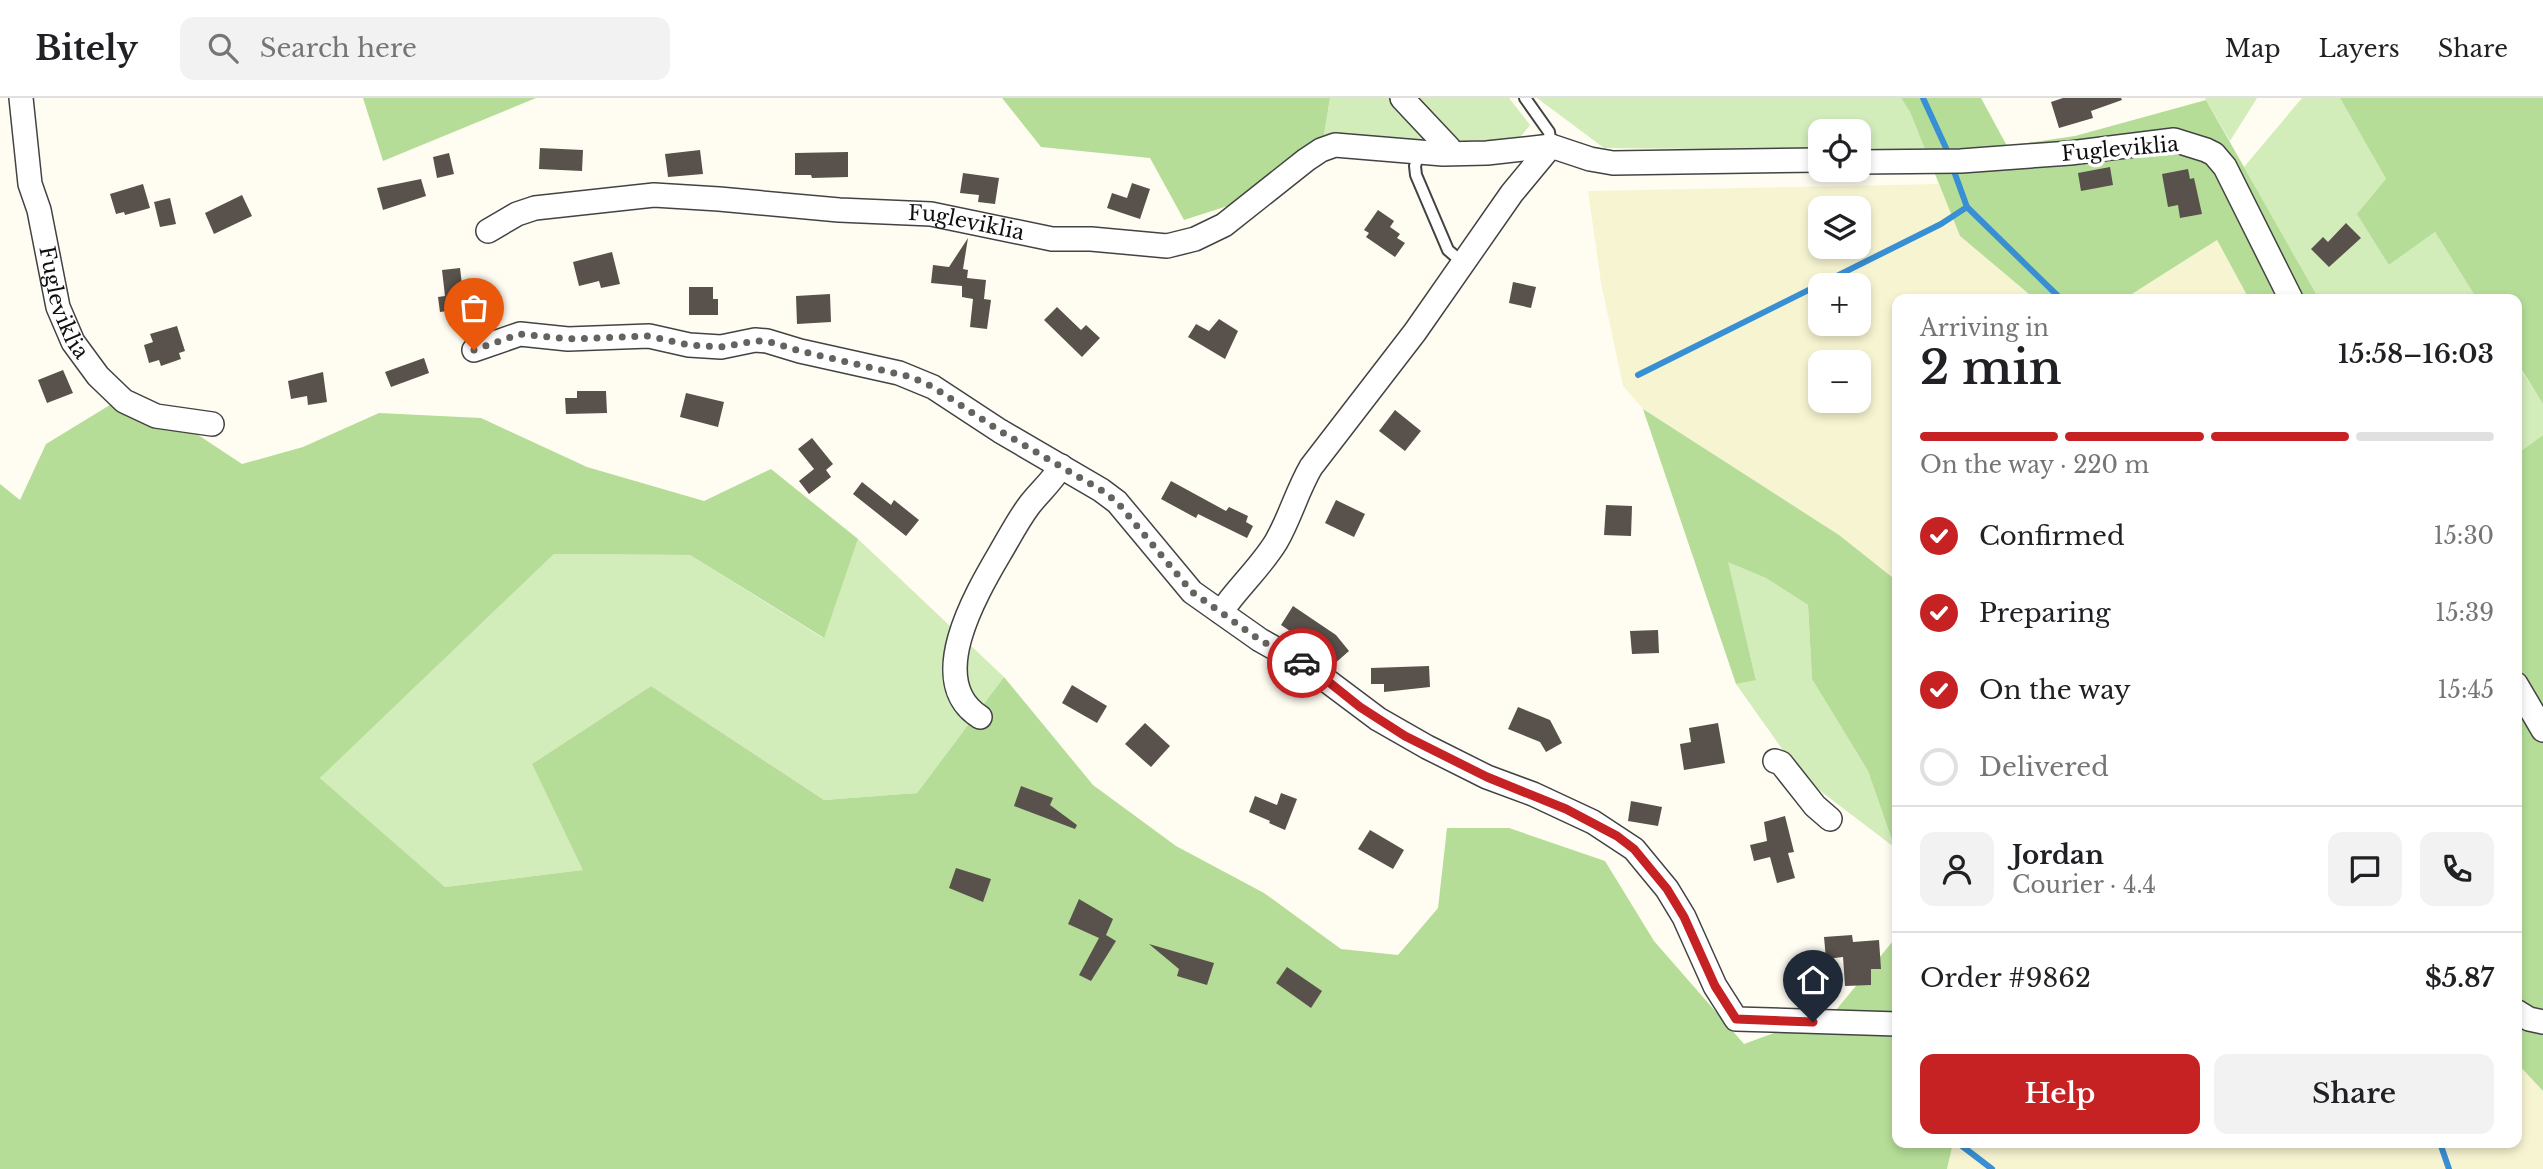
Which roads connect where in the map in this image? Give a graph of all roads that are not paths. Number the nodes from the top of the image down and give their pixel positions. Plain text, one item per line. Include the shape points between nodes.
1 (21, 98) edge
2 (1402, 98) edge
3 (1525, 98) edge
4 (1550, 146) junction
5 (1419, 153) junction
6 (1450, 153) junction
7 (1808, 160) edge
8 (1871, 162) edge
9 (488, 231) dead end
10 (1463, 263) junction
11 (2288, 294) edge
12 (474, 350) dead end
13 (212, 424) dead end
14 (1061, 466) junction
15 (1221, 612) junction
16 (2522, 694) edge
17 (979, 717) dead end
18 (2543, 730) edge
19 (1774, 761) dead end
20 (1830, 819) dead end
21 (2522, 1015) edge
22 (2543, 1022) edge
23 (1892, 1024) edge

1 - 13 street, Fugleviklia via 30,184 58,307 73,342 124,401 156,416
2 - 6 street
3 - 4 lane via 1549,132
4 - 6 street, Fugleviklia
4 - 7 street, Fugleviklia via 1613,163
4 - 10 street
5 - 6 street, Fugleviklia
5 - 9 street, Fugleviklia via 1343,144 1327,147 1224,225 1176,245 1052,239 904,211 654,195 535,208
5 - 10 lane via 1416,175 1448,250
8 - 11 street, Fugleviklia via 1961,161 2174,140 2195,145 2214,154 2225,167
10 - 15 street via 1311,467 1263,562
12 - 14 street via 520,334 568,339 649,336 721,347 767,341 911,377
14 - 15 street via 1117,502 1192,592
14 - 17 street via 1025,511 968,612 956,678 963,702
15 - 23 street via 1405,736 1566,809 1634,849 1679,909 1736,1019
16 - 18 street
19 - 20 street via 1781,763
21 - 22 street

